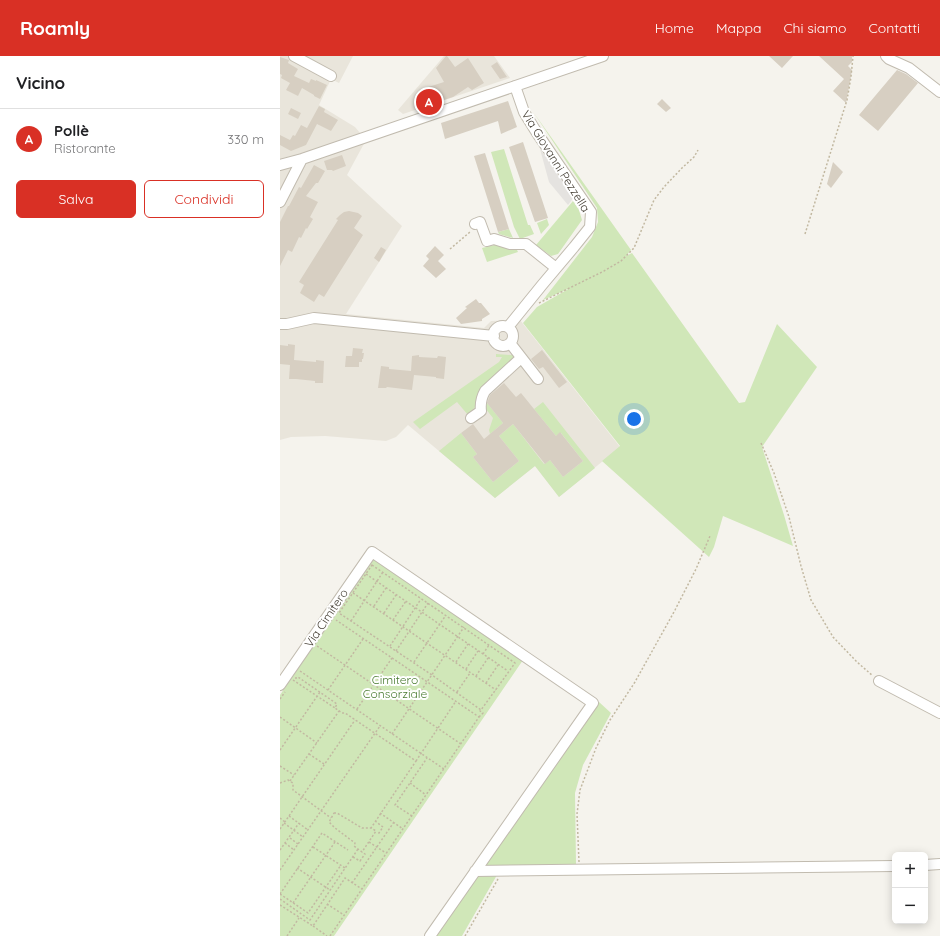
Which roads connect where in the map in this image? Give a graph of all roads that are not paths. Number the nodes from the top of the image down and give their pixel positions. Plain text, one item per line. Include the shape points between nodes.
1 (294, 56) edge
2 (603, 56) edge
3 (886, 56) edge
4 (331, 76) dead end
5 (515, 86) junction
6 (940, 92) edge
7 (302, 159) junction
8 (280, 165) edge
9 (280, 202) edge
10 (475, 224) road end
11 (556, 268) junction
12 (280, 324) edge
13 (508, 327) junction
14 (494, 336) junction
15 (510, 343) junction
16 (521, 358) junction
17 (538, 379) dead end
18 (470, 418) dead end
19 (879, 681) road end
20 (282, 689) edge
21 (940, 713) edge
22 (940, 864) edge
23 (928, 865) edge
24 (892, 866) edge
25 (475, 871) junction
26 (430, 936) edge

1 - 4 street
2 - 5 street
3 - 6 street via 909,68
5 - 7 street
5 - 11 street, Via Giovanni Pezzella via 524,112 591,212 590,227
7 - 8 street
7 - 9 street
10 - 11 street via 480,222 487,241 494,238 510,244 526,244
11 - 13 street, Via Giovanni Pezzella
12 - 14 street via 314,318
13 - 14 street via 501,326
13 - 15 street via 513,335
14 - 15 street via 498,344 504,346
15 - 16 street
16 - 17 street
16 - 18 street via 485,391 481,398 480,411
19 - 21 street
20 - 25 street, Via Cimitero via 372,552 593,703
22 - 23 street
24 - 25 street
25 - 26 street

